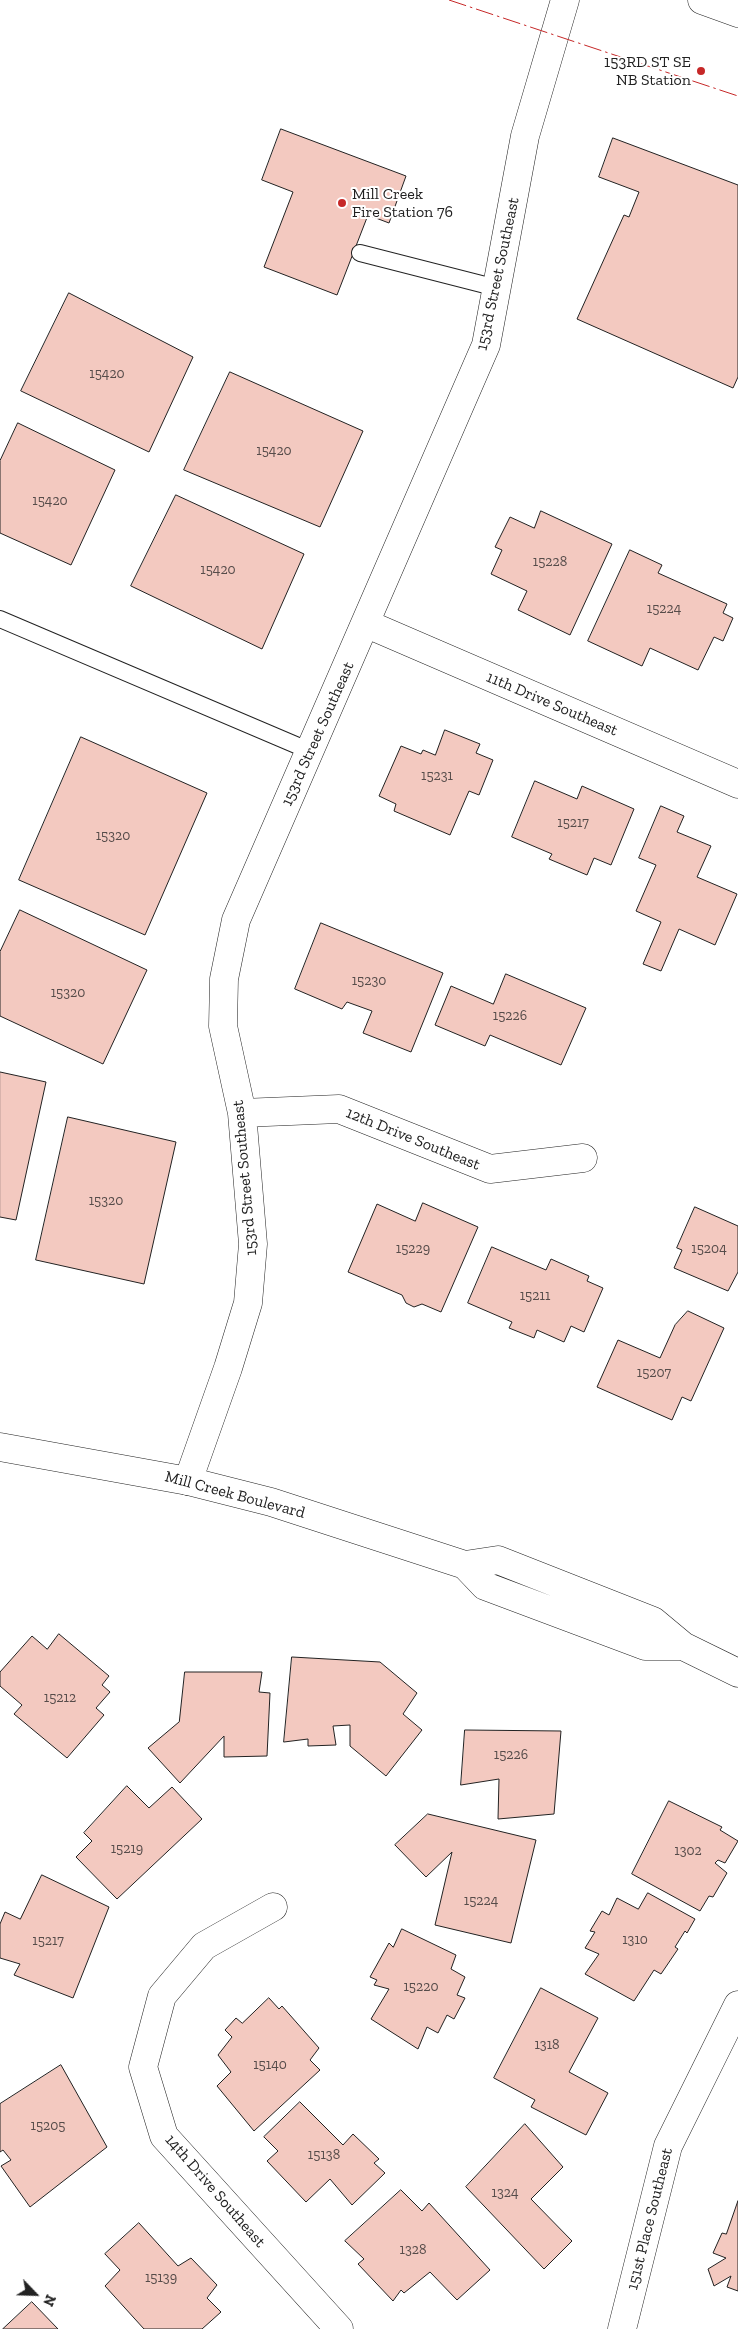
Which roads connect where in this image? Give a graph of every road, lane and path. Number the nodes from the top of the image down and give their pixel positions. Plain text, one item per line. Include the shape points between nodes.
1 (565, 0) edge
2 (702, 0) edge
3 (738, 13) edge
4 (360, 253) dead end
5 (496, 288) junction
6 (0, 619) edge
7 (367, 624) junction
8 (310, 750) junction
9 (738, 784) edge
10 (242, 1113) junction
11 (583, 1158) dead end
12 (0, 1447) edge
13 (188, 1481) junction
14 (738, 1673) edge
15 (273, 1907) dead end
16 (738, 2005) edge
17 (339, 2329) edge
18 (622, 2329) edge

1 - 5 street, 153rd Street Southeast via 525,136
2 - 3 street
4 - 5 lane
5 - 7 street, 153rd Street Southeast via 486,345
6 - 8 lane
7 - 8 street, 153rd Street Southeast
7 - 9 street, 11th Drive Southeast
8 - 10 street, 153rd Street Southeast via 236,920 224,980 223,1026
10 - 11 street, 12th Drive Southeast via 338,1109 490,1169
10 - 13 street, 153rd Street Southeast via 253,1244 248,1303
12 - 13 street, Mill Creek Boulevard
13 - 14 street, Mill Creek Boulevard via 271,1502 465,1565 498,1560 653,1621 683,1646
15 - 17 street, 14th Drive Southeast via 204,1946 162,1996 143,2067 164,2136
16 - 18 street, 151st Place Southeast via 668,2146

